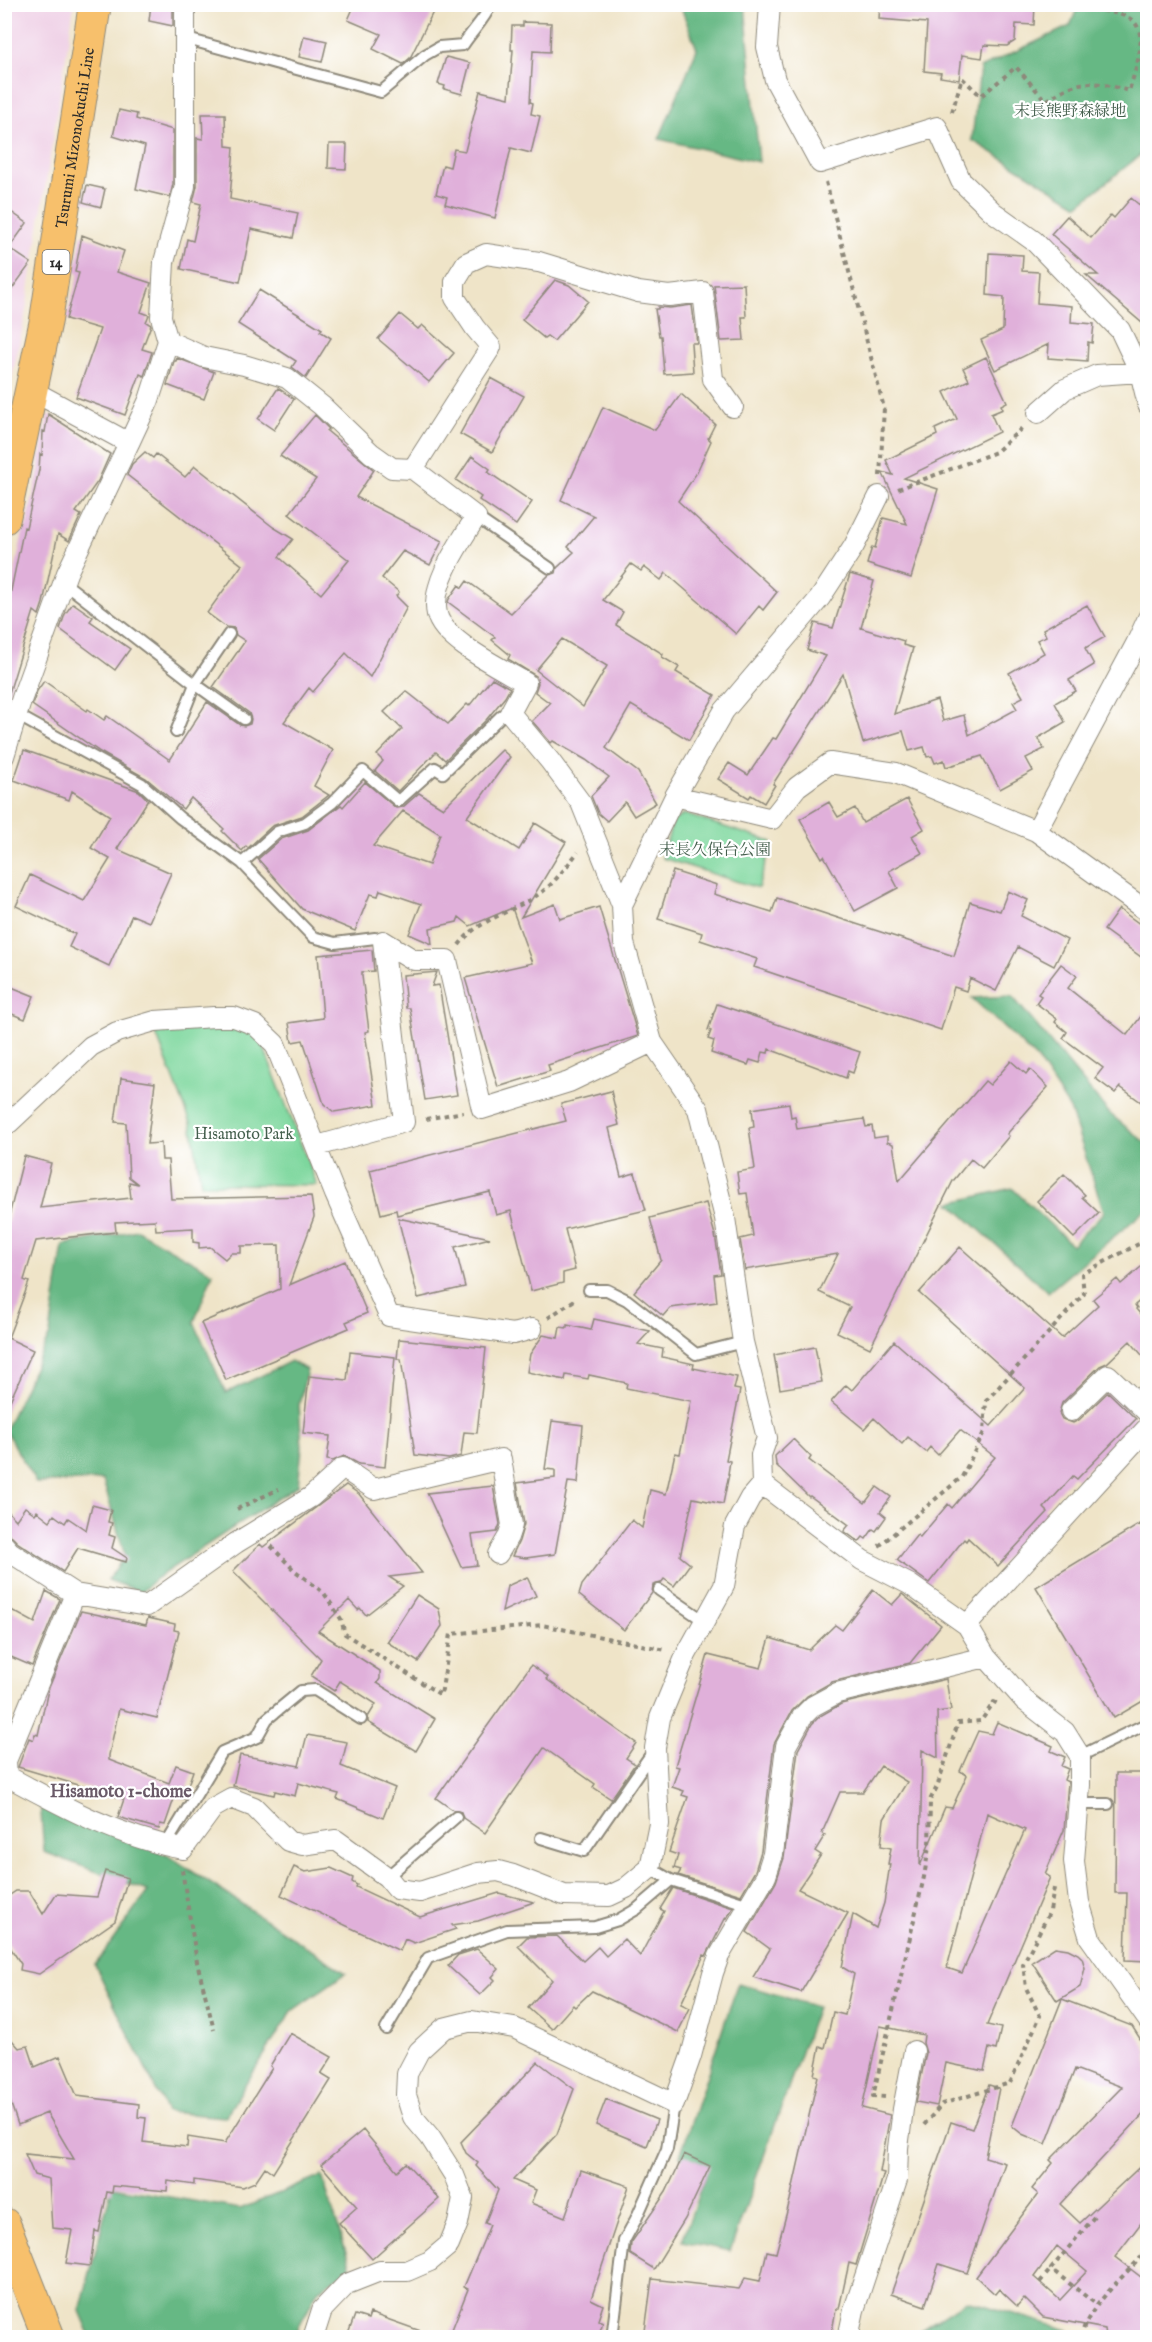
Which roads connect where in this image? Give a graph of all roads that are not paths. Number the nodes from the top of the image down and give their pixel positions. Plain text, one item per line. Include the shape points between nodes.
1 (95, 4) edge
2 (185, 4) edge
3 (491, 4) edge
4 (770, 4) edge
5 (187, 39) junction
6 (168, 341) junction
7 (1140, 372) junction
8 (31, 390) junction
9 (1148, 405) edge
10 (733, 407) dead end
11 (1038, 413) road end
12 (129, 443) junction
13 (413, 469) junction
14 (879, 496) road end
15 (4, 518) edge
16 (476, 518) junction
17 (550, 568) dead end
18 (63, 582) junction
19 (1148, 618) edge
20 (229, 634) dead end
21 (195, 684) junction
22 (510, 713) junction
23 (17, 715) junction
24 (244, 719) dead end
25 (176, 732) dead end
26 (4, 756) edge
27 (675, 796) junction
28 (1036, 831) junction
29 (242, 863) junction
30 (622, 905) junction
31 (1148, 912) edge
32 (383, 941) junction
33 (652, 1042) junction
34 (4, 1120) edge
35 (317, 1146) junction
36 (589, 1290) road end
37 (532, 1329) road end
38 (743, 1342) junction
39 (1071, 1411) dead end
40 (1148, 1413) edge
41 (1148, 1427) edge
42 (762, 1484) junction
43 (4, 1545) edge
44 (498, 1554) dead end
45 (658, 1590) dead end
46 (75, 1594) junction
47 (706, 1622) junction
48 (967, 1625) junction
49 (986, 1657) junction
50 (361, 1719) dead end
51 (1148, 1723) edge
52 (655, 1748) junction
53 (1080, 1756) junction
54 (5, 1771) edge
55 (1078, 1804) junction
56 (1108, 1804) dead end
57 (456, 1817) dead end
58 (542, 1838) dead end
59 (174, 1847) junction
60 (650, 1868) junction
61 (387, 1876) junction
62 (671, 1880) junction
63 (749, 1905) junction
64 (1144, 2007) edge
65 (386, 2029) dead end
66 (914, 2051) dead end
67 (674, 2104) junction
68 (4, 2224) edge
69 (49, 2337) edge
70 (313, 2337) edge
71 (612, 2337) edge
72 (848, 2337) edge

1 - 8 main road, Tsurumi Mizonokuchi Line / 14 via 46,320
2 - 5 street
3 - 5 lane via 463,45 439,46 381,92
4 - 7 street via 767,47 775,80 820,163 938,128 962,181 993,212 1034,241 1120,330
5 - 6 street via 185,186 164,262 161,317
6 - 12 street via 149,400
6 - 13 street via 204,357 287,378 370,453 392,468
7 - 9 street
7 - 11 street via 1097,375 1065,389
8 - 12 street
8 - 15 main road, Tsurumi Mizonokuchi Line / 14
10 - 13 street via 713,379 703,292 669,296 638,292 539,262 486,254 466,263 455,281 455,298 491,347
12 - 18 street
13 - 16 street
14 - 27 street via 854,546 820,598 724,711
16 - 17 lane
16 - 22 street via 442,577 436,614 446,630 464,645 526,683
18 - 21 lane
18 - 23 street
19 - 28 street
20 - 21 lane
21 - 24 lane
21 - 25 lane
22 - 29 lane via 502,715 443,773 435,768 398,801 363,771 332,803 305,823 277,832
22 - 30 street via 581,803
23 - 26 street
23 - 29 lane via 142,784 180,818
27 - 28 street via 772,819 797,787 830,763 896,773
27 - 30 street
28 - 31 street
29 - 32 lane via 313,937 334,943 375,938
30 - 33 street via 624,943
32 - 33 street via 414,960 447,960 482,1109 569,1082
32 - 35 street via 404,1122
33 - 38 street via 698,1109 725,1218
34 - 35 street via 9,1123 91,1046 117,1032 155,1021 234,1017 255,1025 275,1044
35 - 37 street via 389,1316 513,1334
36 - 38 lane via 607,1290 627,1300 696,1354
38 - 42 street via 767,1438 761,1455
39 - 40 street via 1108,1375
41 - 48 street
42 - 47 street via 735,1526 724,1586
42 - 48 street via 862,1560 909,1584
43 - 46 street
44 - 46 street via 512,1525 501,1459 374,1489 343,1468 311,1497 147,1606
45 - 47 lane
46 - 54 street
47 - 52 street via 686,1655 660,1718
48 - 49 street
49 - 53 street via 1024,1700 1065,1732
49 - 63 street via 837,1693 802,1717 786,1746 773,1854 766,1876
50 - 59 lane via 315,1690 301,1690 267,1719 258,1737 222,1752
51 - 53 lane
52 - 58 lane via 584,1851
52 - 60 street via 659,1824
53 - 55 street
54 - 59 street via 87,1819
55 - 56 lane
55 - 64 street via 1074,1861 1079,1902 1090,1938
57 - 61 lane
59 - 61 street via 213,1808 231,1798 254,1807 288,1841 302,1845 336,1840
60 - 61 street via 609,1896 564,1894 498,1871 478,1873 420,1892 397,1889
60 - 62 lane
62 - 63 lane
62 - 65 lane via 618,1920 596,1927 507,1930 428,1958
63 - 67 street via 719,1956
66 - 72 street via 903,2109 897,2180
67 - 70 street via 514,2028 472,2021 444,2028 419,2051 407,2074 406,2095 412,2117 454,2175 463,2198 449,2245 430,2261 407,2271 380,2271 346,2284 322,2310
67 - 71 lane via 667,2150 624,2241
68 - 69 main road

